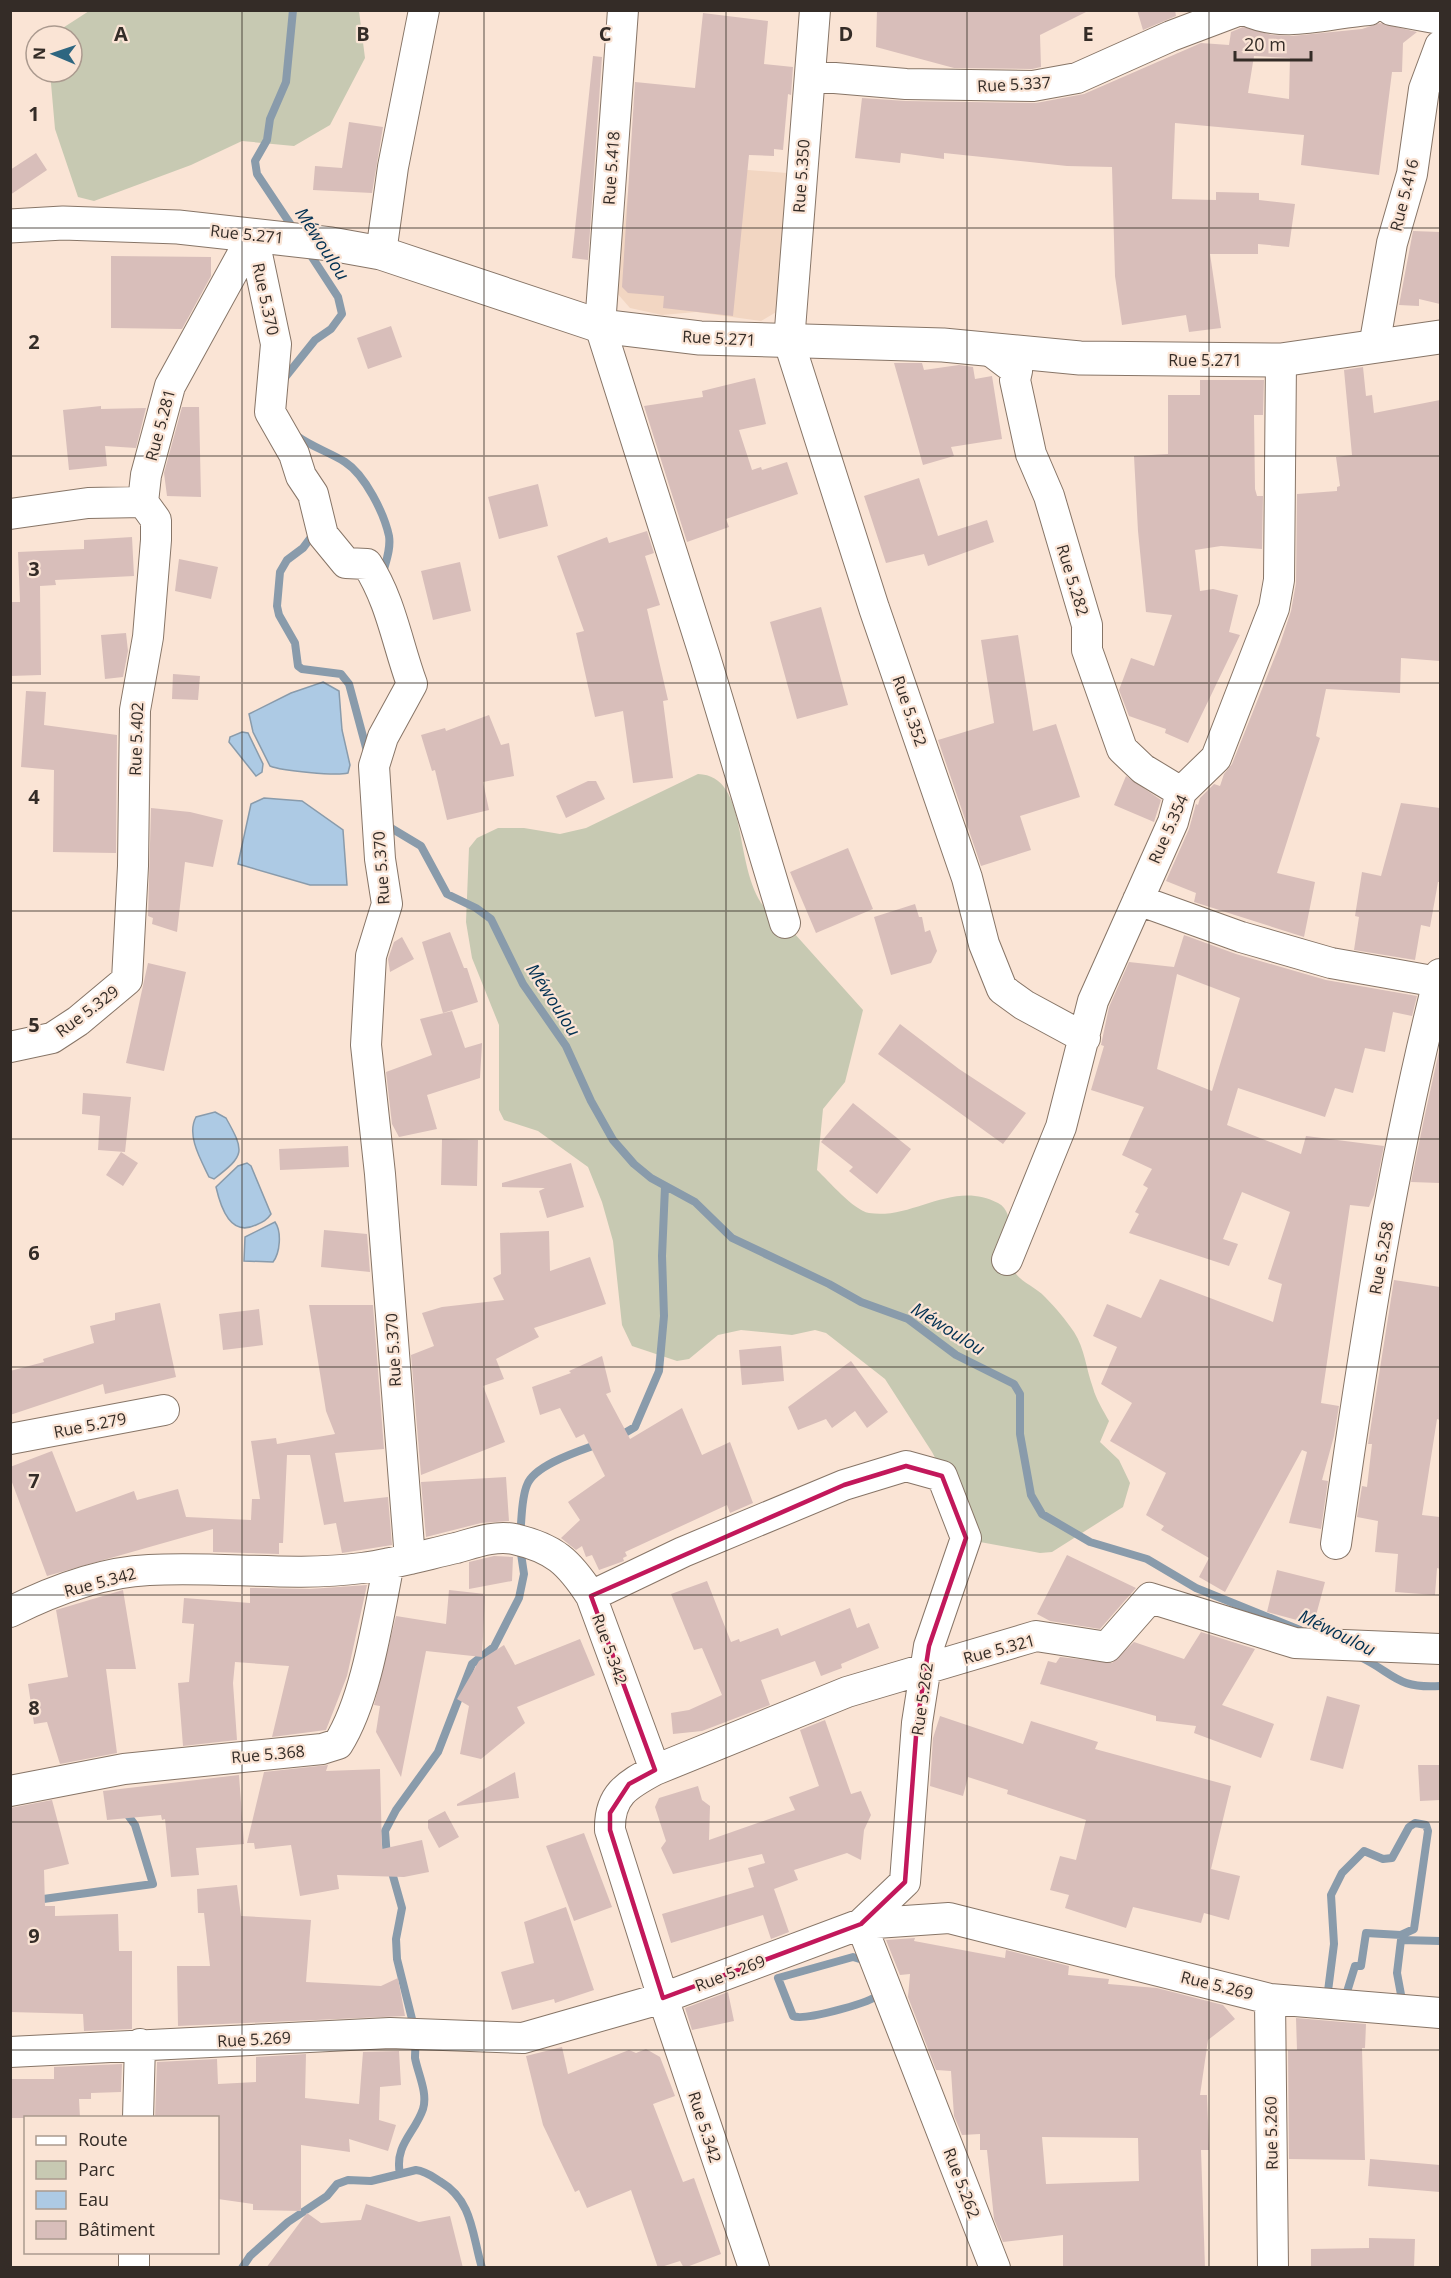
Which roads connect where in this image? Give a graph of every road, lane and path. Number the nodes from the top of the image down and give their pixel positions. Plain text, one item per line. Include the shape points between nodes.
1 (424, 10) edge
2 (622, 10) edge
3 (815, 10) edge
4 (1240, 10) edge
5 (1245, 10) edge
6 (1369, 10) edge
7 (1391, 10) edge
8 (1440, 19) edge
9 (1440, 46) edge
10 (812, 76) junction
11 (10, 226) edge
12 (253, 235) junction
13 (381, 253) junction
14 (600, 326) junction
15 (1440, 337) edge
16 (789, 342) junction
17 (1374, 347) junction
18 (992, 352) junction
19 (1281, 360) junction
20 (143, 502) junction
21 (10, 514) edge
22 (1181, 792) junction
23 (1138, 900) junction
24 (785, 923) dead end
25 (1439, 978) edge
26 (127, 980) joint
27 (1085, 1038) junction
28 (10, 1047) edge
29 (1006, 1260) dead end
30 (164, 1410) dead end
31 (13, 1438) edge
32 (1336, 1544) dead end
33 (399, 1561) junction
34 (591, 1596) junction
35 (10, 1612) edge
36 (1440, 1649) edge
37 (926, 1667) junction
38 (655, 1770) junction
39 (10, 1791) edge
40 (861, 1924) junction
41 (663, 1998) junction
42 (1270, 1999) junction
43 (1440, 2013) edge
44 (140, 2044) junction
45 (10, 2052) edge
46 (138, 2116) edge
47 (754, 2268) edge
48 (995, 2268) edge
49 (1273, 2268) edge

1 - 13 street via 393,167
2 - 14 street, Rue 5.418
3 - 10 street, Rue 5.350
4 - 10 street, Rue 5.337 via 1077,78 1033,86 906,84
5 - 6 street via 1260,17 1286,20
7 - 8 street
9 - 17 street, Rue 5.416 via 1424,89 1412,174 1392,243
10 - 16 street, Rue 5.350
11 - 12 street, Rue 5.271 via 63,223 178,227
12 - 13 street, Rue 5.271
12 - 20 street, Rue 5.281 via 170,386 146,475
12 - 33 street, Rue 5.370 via 276,344 270,412 294,454 300,476 313,494 322,535 346,563 367,564 376,579 392,614 412,684 383,737 374,766 387,904 371,956 366,1045 381,1185
13 - 14 street, Rue 5.271
14 - 16 street, Rue 5.271 via 700,338
14 - 24 street
15 - 17 street, Rue 5.271
16 - 18 street, Rue 5.271 via 944,345
16 - 27 street, Rue 5.352 via 874,608 967,878 984,944 1002,989
17 - 19 street, Rue 5.271
18 - 19 street, Rue 5.271 via 1080,358
18 - 22 street, Rue 5.282 via 1017,371 1015,380 1031,454 1049,496 1087,626 1087,650 1122,749 1143,769
19 - 22 street, Rue 5.354 via 1279,580 1274,608 1216,759
20 - 21 street via 88,503
20 - 26 street, Rue 5.402 via 156,520 156,540 148,637 135,710
22 - 23 street, Rue 5.354 via 1173,822
23 - 25 street via 1241,938 1331,963
23 - 27 street, Rue 5.354 via 1093,1001
25 - 32 street, Rue 5.258 via 1391,1201 1360,1373
26 - 28 street, Rue 5.329 via 52,1038
27 - 29 street, Rue 5.354 via 1061,1127
30 - 31 street, Rue 5.279
33 - 34 street, Rue 5.342 via 511,1538 560,1556
33 - 35 street, Rue 5.342 via 332,1572 147,1570 100,1578 42,1596
33 - 39 street, Rue 5.368 via 347,1731 338,1744 322,1749 124,1769
34 - 37 street, Rue 5.262 via 683,1552 844,1485 906,1466 942,1476 966,1538 929,1646
34 - 38 street, Rue 5.342
36 - 37 street, Rue 5.321 via 1295,1643 1150,1598 1107,1647 1036,1636
37 - 38 street, Rue 5.321 via 847,1692
37 - 40 street, Rue 5.262 via 917,1723 905,1882
38 - 41 street, Rue 5.342 via 629,1784 617,1798 610,1821
40 - 41 street, Rue 5.269
40 - 42 street, Rue 5.269 via 948,1918
40 - 48 street, Rue 5.262
41 - 44 street, Rue 5.269 via 523,2038 390,2033
41 - 47 street, Rue 5.342
42 - 43 street, Rue 5.269
42 - 49 street, Rue 5.260
44 - 45 street, Rue 5.269
44 - 46 street

